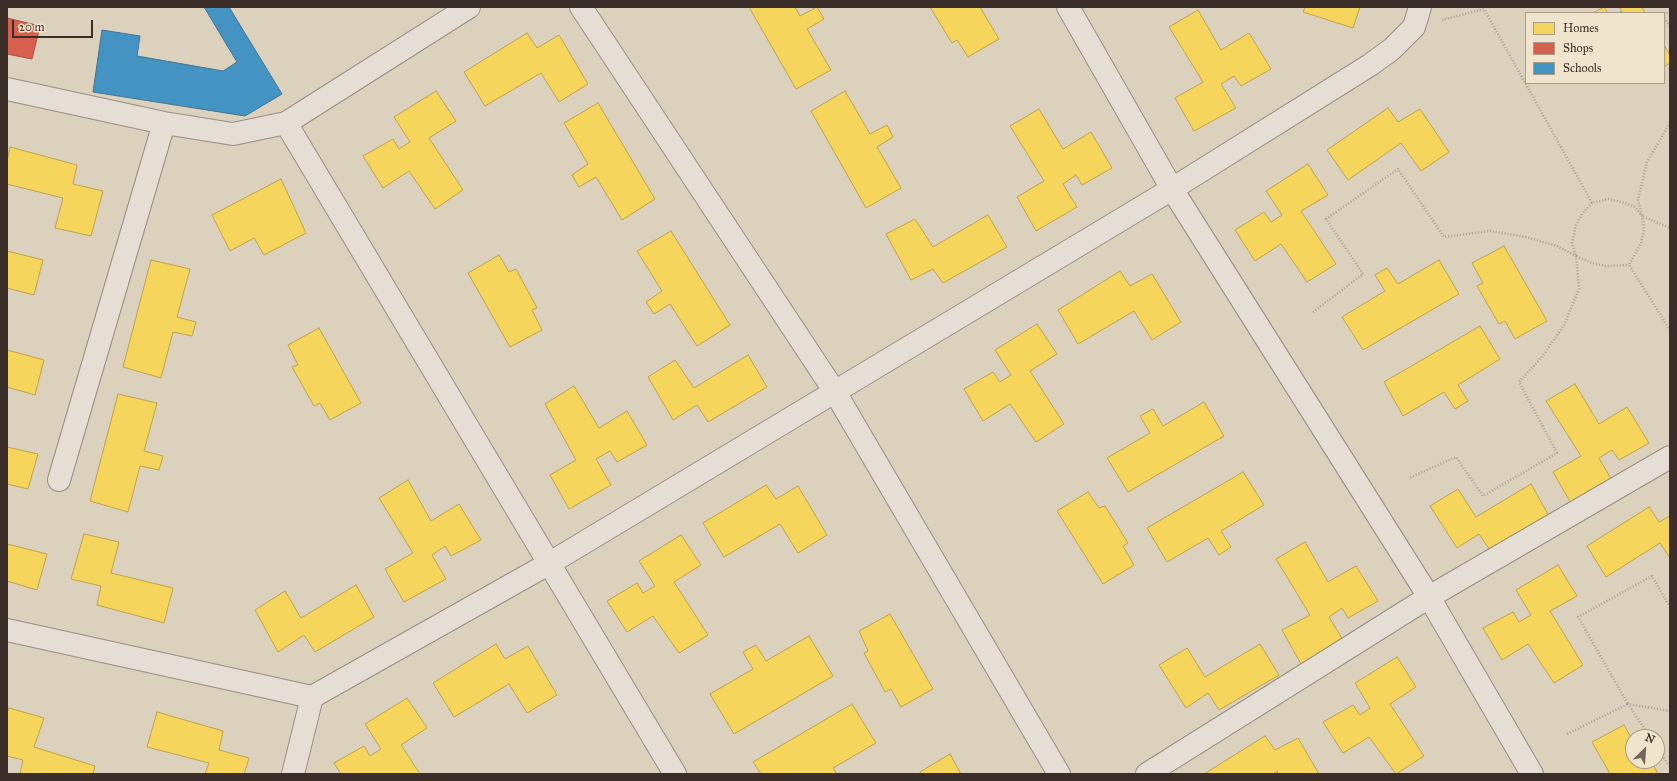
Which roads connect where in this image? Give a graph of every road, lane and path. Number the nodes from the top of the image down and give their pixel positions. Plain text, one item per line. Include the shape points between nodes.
1 (469, 7) edge
2 (581, 7) edge
3 (1068, 7) edge
4 (1417, 17) edge
5 (1665, 18) edge
6 (1670, 27) edge
7 (1525, 83) edge
8 (1526, 84) edge
9 (7, 89) edge
10 (164, 123) junction
11 (286, 123) junction
12 (1670, 123) edge
13 (1172, 189) junction
14 (1592, 203) junction
15 (1642, 216) junction
16 (1670, 228) edge
17 (1576, 256) junction
18 (1629, 265) junction
19 (1313, 312) dead end
20 (1670, 330) edge
21 (835, 392) junction
22 (1670, 457) edge
23 (1409, 478) dead end
24 (59, 480) dead end
25 (550, 562) junction
26 (1430, 597) junction
27 (1670, 607) edge
28 (7, 630) edge
29 (312, 697) junction
30 (1628, 704) junction
31 (1670, 711) edge
32 (1645, 729) edge
33 (1567, 734) dead end
34 (292, 774) edge
35 (675, 774) edge
36 (1059, 774) edge
37 (1147, 774) edge
38 (1532, 774) edge

1 - 11 street
2 - 21 street
3 - 13 street
4 - 7 path via 1484,9
4 - 13 street via 1392,49 1370,65
5 - 6 path
8 - 14 path
9 - 10 street
10 - 11 street via 233,134
10 - 24 street
11 - 25 street
12 - 15 path via 1647,162 1638,200
13 - 21 street
13 - 26 street
14 - 15 path via 1608,199 1625,203 1635,207
14 - 17 path via 1576,225 1572,243
15 - 16 path
15 - 18 path via 1644,230 1641,243
17 - 18 path via 1592,264
17 - 19 path via 1557,246 1526,237 1490,231 1444,237 1398,170 1326,219 1362,274
17 - 23 path via 1579,289 1564,325 1542,357 1519,382 1557,453 1483,496 1456,457
18 - 20 path
21 - 25 street
21 - 36 street
22 - 26 street
25 - 29 street
25 - 35 street
26 - 37 street
26 - 38 street
27 - 30 path via 1652,576 1578,617
28 - 29 street
29 - 34 street
30 - 31 path
30 - 32 path
30 - 33 path

